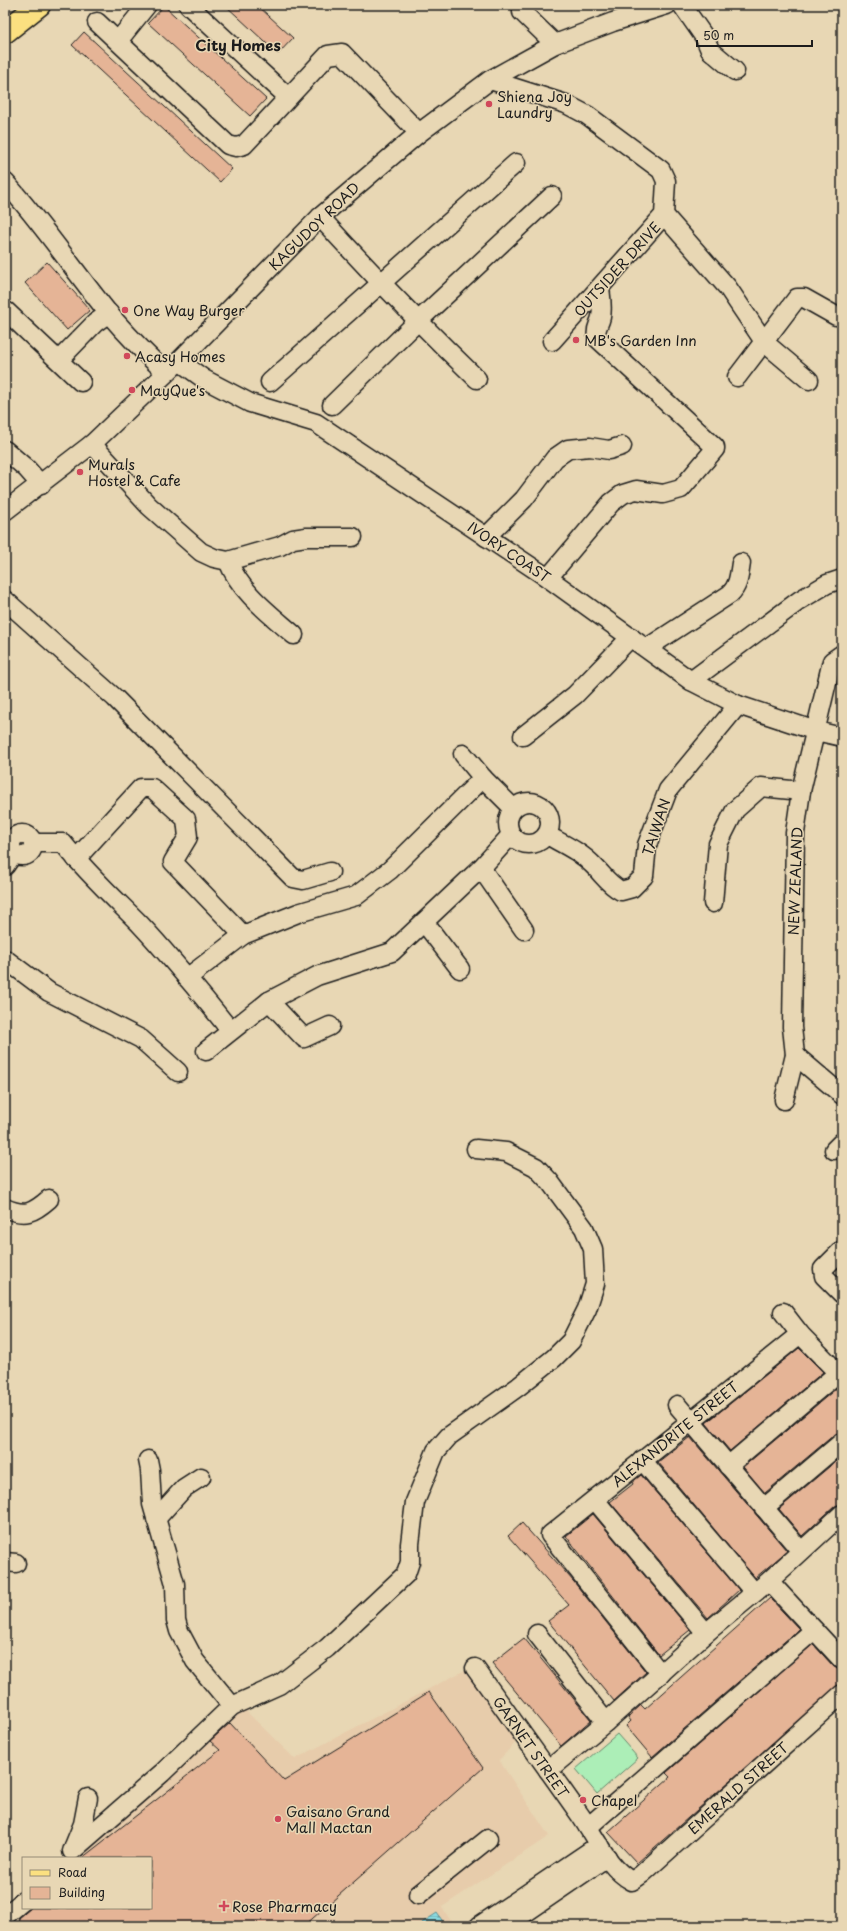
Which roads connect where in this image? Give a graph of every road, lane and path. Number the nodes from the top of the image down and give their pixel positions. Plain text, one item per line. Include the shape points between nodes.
1 (40, 5) edge
2 (147, 5) edge
3 (188, 5) edge
4 (522, 5) edge
5 (667, 5) edge
6 (682, 5) edge
7 (97, 22) dead end
8 (5, 32) edge
9 (118, 41) junction
10 (555, 44) junction
11 (735, 71) dead end
12 (490, 80) junction
13 (288, 97) junction
14 (419, 133) junction
15 (516, 164) dead end
16 (5, 182) edge
17 (552, 196) dead end
18 (664, 215) junction
19 (320, 217) junction
20 (383, 283) junction
21 (600, 288) junction
22 (6, 311) edge
23 (109, 313) junction
24 (836, 316) dead end
25 (417, 322) junction
26 (552, 341) dead end
27 (765, 343) junction
28 (59, 360) junction
29 (179, 361) junction
30 (165, 372) junction
31 (737, 377) dead end
32 (477, 379) dead end
33 (809, 380) dead end
34 (81, 382) dead end
35 (270, 382) dead end
36 (332, 405) dead end
37 (92, 444) junction
38 (622, 446) dead end
39 (5, 450) edge
40 (40, 485) junction
41 (5, 511) edge
42 (353, 537) dead end
43 (486, 537) junction
44 (228, 561) junction
45 (741, 563) dead end
46 (548, 578) junction
47 (842, 579) edge
48 (5, 600) edge
49 (294, 634) dead end
50 (631, 637) junction
51 (647, 648) junction
52 (842, 654) edge
53 (691, 681) junction
54 (738, 704) junction
55 (816, 731) junction
56 (523, 736) dead end
57 (842, 737) edge
58 (463, 754) dead end
59 (483, 778) junction
60 (802, 790) junction
61 (513, 808) junction
62 (511, 835) junction
63 (547, 835) junction
64 (9, 847) edge
65 (76, 859) junction
66 (481, 868) junction
67 (330, 872) dead end
68 (713, 903) dead end
69 (424, 922) junction
70 (524, 930) dead end
71 (243, 935) junction
72 (5, 959) edge
73 (460, 969) dead end
74 (188, 978) junction
75 (269, 1001) junction
76 (330, 1026) dead end
77 (230, 1030) junction
78 (206, 1051) dead end
79 (795, 1055) junction
80 (178, 1072) dead end
81 (842, 1095) edge
82 (784, 1100) dead end
83 (476, 1149) dead end
84 (49, 1199) dead end
85 (5, 1208) edge
86 (842, 1250) edge
87 (842, 1294) edge
88 (783, 1312) dead end
89 (800, 1334) junction
90 (840, 1375) edge
91 (677, 1405) dead end
92 (689, 1421) junction
93 (842, 1442) edge
94 (148, 1460) dead end
95 (642, 1460) junction
96 (728, 1466) junction
97 (201, 1477) dead end
98 (596, 1500) junction
99 (764, 1508) junction
100 (842, 1514) edge
101 (156, 1519) junction
102 (800, 1550) junction
103 (768, 1581) junction
104 (754, 1592) junction
105 (814, 1630) junction
106 (706, 1633) junction
107 (537, 1634) dead end
108 (842, 1660) edge
109 (475, 1668) dead end
110 (661, 1674) junction
111 (842, 1694) edge
112 (232, 1706) junction
113 (606, 1722) junction
114 (548, 1770) junction
115 (88, 1798) dead end
116 (588, 1827) junction
117 (488, 1839) dead end
118 (603, 1851) junction
119 (69, 1854) edge
120 (632, 1880) joint
121 (418, 1895) dead end
122 (22, 1902) edge
123 (5, 1916) edge
124 (479, 1926) edge
125 (506, 1926) edge

1 - 8 main road
2 - 9 street
3 - 13 street
4 - 10 street via 522,12
5 - 10 street, KAGUDOY ROAD
6 - 11 street via 706,38 710,50
7 - 9 street
9 - 13 street via 228,145 244,145
10 - 12 street, KAGUDOY ROAD
12 - 14 street, KAGUDOY ROAD
12 - 18 street, OUTSIDER DRIVE via 566,104 587,114 661,170 666,181
13 - 14 street via 328,55 342,53
14 - 19 street, KAGUDOY ROAD
15 - 20 street
16 - 23 street via 28,207
17 - 25 street
18 - 21 street, OUTSIDER DRIVE
18 - 27 street via 728,288
19 - 20 street
19 - 29 street, KAGUDOY ROAD
20 - 25 street
20 - 35 street
21 - 26 street, OUTSIDER DRIVE
21 - 46 street via 602,304 601,318 596,329 597,338 715,449 681,489 662,494 636,490 623,494 611,503
22 - 28 street
23 - 28 street via 95,323
23 - 30 street
24 - 27 street via 804,298 797,298
25 - 32 street
25 - 36 street
27 - 31 street
27 - 33 street
28 - 34 street
29 - 30 street, KAGUDOY ROAD
29 - 43 street, IVORY COAST via 204,379 250,403 316,423
30 - 37 street, KAGUDOY ROAD
37 - 40 street, KAGUDOY ROAD
37 - 44 street via 149,506 201,552
38 - 43 street via 608,450 590,447 568,449 555,458 524,499
39 - 40 street via 28,469
40 - 41 street, KAGUDOY ROAD
42 - 44 street via 314,536 293,539 280,546
43 - 46 street, IVORY COAST
44 - 49 street via 233,574 259,604
45 - 51 street via 736,587 730,594
46 - 50 street, IVORY COAST
47 - 53 street via 827,584 800,600
48 - 67 street via 115,698 291,877 303,880
50 - 51 street, IVORY COAST
50 - 56 street via 575,695
51 - 53 street, IVORY COAST
52 - 55 street, NEW ZEALAND via 832,661
53 - 54 street, IVORY COAST
54 - 55 street, IVORY COAST
54 - 63 street, TAIWAN via 668,790 647,845 644,876 632,888 621,891 610,885 581,854
55 - 57 street, IVORY COAST
55 - 60 street, NEW ZEALAND
58 - 59 street
59 - 61 street
59 - 71 street via 390,870 356,896 298,913
60 - 68 street via 760,787 735,810 718,844
60 - 79 street, NEW ZEALAND via 795,833 792,1028
61 - 62 street via 507,821
61 - 63 street via 526,802 539,804 548,815 550,829
62 - 63 street via 515,840 529,845
62 - 66 street
64 - 65 street via 18,835 24,834 33,843 63,843
65 - 71 street via 141,788 152,788 186,819 188,837 173,862
65 - 74 street via 140,924
66 - 69 street
66 - 70 street
69 - 73 street
69 - 75 street via 392,952 317,976
71 - 74 street
72 - 80 street via 49,992 140,1039
74 - 77 street
75 - 76 street via 304,1038
75 - 77 street
77 - 78 street
79 - 81 street
79 - 82 street
83 - 112 street via 506,1152 536,1167 584,1228 594,1249 596,1284 587,1309 571,1341 554,1358 449,1436 436,1451 415,1502 410,1562 406,1574 327,1648 279,1685
84 - 85 street via 39,1208 26,1213 17,1213
86 - 87 street via 823,1269 824,1276
88 - 89 street
89 - 90 street
89 - 92 street, ALEXANDRITE STREET
90 - 96 street
91 - 92 street
92 - 95 street, ALEXANDRITE STREET
92 - 96 street
93 - 99 street
94 - 101 street
95 - 98 street, ALEXANDRITE STREET
95 - 104 street
96 - 99 street
97 - 101 street via 184,1488
98 - 106 street
98 - 110 street, ALEXANDRITE STREET via 550,1535
99 - 102 street
100 - 102 street
101 - 112 street via 175,1584 176,1620 179,1631 195,1661
102 - 103 street
103 - 104 street
103 - 105 street
104 - 106 street
105 - 108 street
105 - 116 street
106 - 110 street
107 - 113 street
109 - 114 street, GARNET STREET
110 - 113 street
111 - 120 street, EMERALD STREET via 642,1874
112 - 119 street via 162,1773
113 - 114 street
114 - 116 street, GARNET STREET
115 - 119 street via 83,1824
116 - 118 street, GARNET STREET
117 - 121 street
118 - 120 street, GARNET STREET via 623,1876
118 - 124 street
118 - 125 street
122 - 123 street

